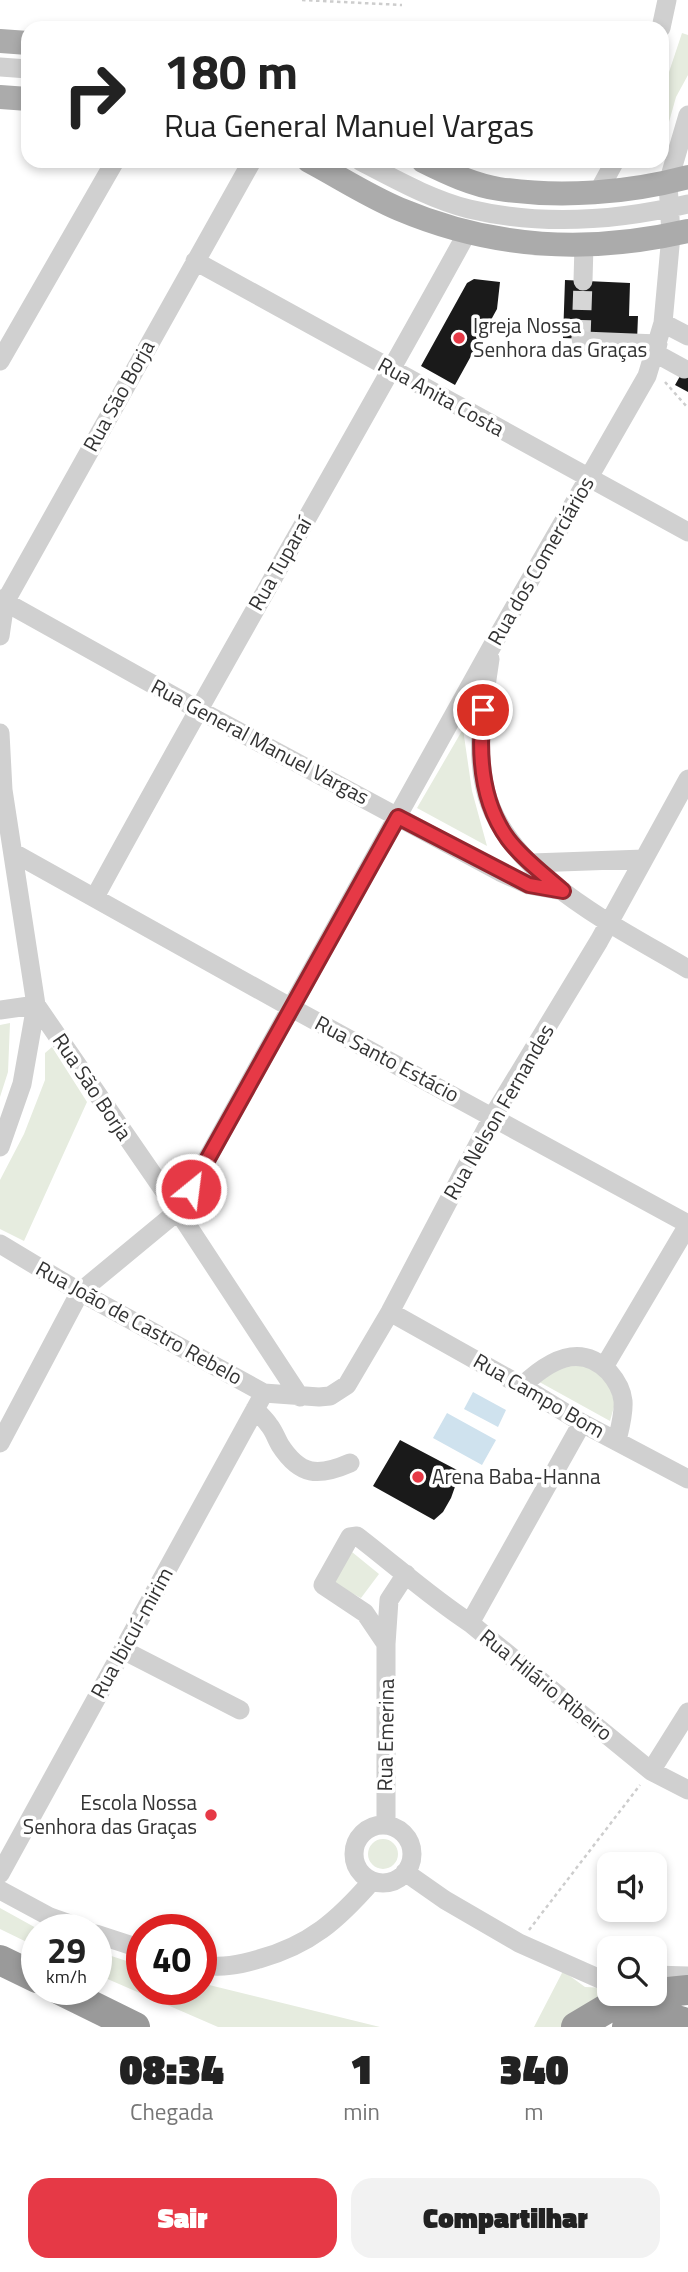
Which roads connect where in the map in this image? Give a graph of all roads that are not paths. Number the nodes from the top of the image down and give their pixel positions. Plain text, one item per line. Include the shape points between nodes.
1 (667, 0) edge
2 (663, 21) edge
3 (0, 41) edge
4 (21, 42) edge
5 (0, 67) edge
6 (21, 68) edge
7 (0, 97) edge
8 (21, 98) edge
9 (688, 115) edge
10 (111, 168) edge
11 (249, 168) edge
12 (322, 168) edge
13 (374, 168) edge
14 (437, 168) edge
15 (611, 168) edge
16 (626, 168) edge
17 (678, 180) edge
18 (633, 188) junction
19 (598, 192) junction
20 (678, 206) edge
21 (467, 233) junction
22 (679, 233) edge
23 (584, 245) junction
24 (195, 261) junction
25 (583, 281) tunnel mouth
26 (663, 323) junction
27 (688, 337) edge
28 (5, 339) edge
29 (582, 339) dead end
30 (657, 348) junction
31 (0, 361) edge
32 (684, 369) dead end
33 (392, 370) junction
34 (590, 479) junction
35 (688, 532) edge
36 (2, 601) edge
37 (0, 636) edge
38 (491, 648) junction
39 (197, 709) junction
40 (0, 733) edge
41 (688, 779) edge
42 (398, 817) junction
43 (14, 853) junction
44 (644, 859) junction
45 (531, 863) junction
46 (563, 891) junction
47 (95, 897) junction
48 (610, 923) junction
49 (688, 969) edge
50 (36, 1005) junction
51 (290, 1007) junction
52 (0, 1010) edge
53 (493, 1116) junction
54 (0, 1147) edge
55 (178, 1211) junction
56 (688, 1224) edge
57 (0, 1244) edge
58 (80, 1292) junction
59 (390, 1312) junction
60 (604, 1367) junction
61 (522, 1386) junction
62 (275, 1398) junction
63 (582, 1423) junction
64 (617, 1440) junction
65 (0, 1443) edge
66 (349, 1463) dead end
67 (688, 1479) edge
68 (406, 1574) junction
69 (470, 1623) junction
70 (386, 1644) junction
71 (123, 1650) junction
72 (240, 1710) dead end
73 (688, 1712) edge
74 (651, 1771) junction
75 (688, 1790) edge
76 (386, 1825) junction
77 (405, 1872) junction
78 (0, 1874) edge
79 (372, 1881) junction
80 (0, 1890) edge
81 (44, 1914) edge
82 (0, 1960) edge
83 (217, 1967) edge
84 (21, 1970) edge
85 (667, 1975) edge
86 (688, 1976) edge
87 (597, 1978) edge
88 (667, 1989) edge
89 (688, 1990) edge
90 (597, 2004) edge
91 (90, 2005) edge
92 (688, 2024) edge
93 (135, 2027) edge
94 (576, 2027) edge
95 (627, 2027) edge

1 - 2 street
3 - 4 main road
5 - 6 street
7 - 8 main road
9 - 17 street, Rua dos Comerciários
10 - 28 street
11 - 24 street, Rua São Borja
12 - 21 main road via 396,207
13 - 20 street via 432,197 505,216 600,219
14 - 19 main road via 498,189
15 - 19 street
16 - 18 street
17 - 18 main road
17 - 20 street, Rua dos Comerciários
18 - 19 main road
20 - 22 street, Rua dos Comerciários
21 - 23 main road via 541,245
21 - 33 street, Rua Tuparaí
22 - 23 main road
22 - 26 street, Rua dos Comerciários
23 - 25 street
24 - 33 street, Rua Anita Costa
24 - 36 street, Rua São Borja
26 - 27 street
26 - 30 street, Rua dos Comerciários
28 - 31 street
29 - 30 street
30 - 32 street
30 - 34 street, Rua dos Comerciários via 648,376
33 - 34 street, Rua Anita Costa
33 - 39 street, Rua Tuparaí
34 - 35 street, Rua Anita Costa
34 - 38 street, Rua dos Comerciários
36 - 37 street, Rua São Borja
36 - 39 street, Rua General Manuel Vargas
38 - 42 street, Rua dos Comerciários
38 - 45 street via 482,726 485,788 509,840
39 - 42 street, Rua General Manuel Vargas
39 - 47 street, Rua Tuparaí
40 - 43 street, Rua São Borja via 3,790
41 - 44 street, Rua Nelson Fernandes
42 - 46 street, Rua General Manuel Vargas via 529,885
42 - 51 street, Rua dos Comerciários
43 - 47 street, Rua Santo Estácio
43 - 50 street, Rua São Borja
44 - 45 street
44 - 48 street, Rua Nelson Fernandes
45 - 46 street
46 - 48 street
47 - 51 street, Rua Santo Estácio
48 - 49 street
48 - 53 street, Rua Nelson Fernandes
50 - 52 street
50 - 54 street via 22,1084
50 - 55 street, Rua São Borja
51 - 53 street, Rua Santo Estácio
51 - 55 street, Rua dos Comerciários
53 - 56 street, Rua Santo Estácio
53 - 59 street, Rua Nelson Fernandes
55 - 58 street, Rua dos Comerciários
55 - 62 street, Rua São Borja
56 - 60 street
57 - 58 street, Rua João de Castro Rebelo
58 - 62 street, Rua João de Castro Rebelo
58 - 65 street
59 - 61 street, Rua Campo Bom
59 - 62 street, Rua Nelson Fernandes via 341,1391 330,1396
60 - 61 street via 593,1360 567,1357 540,1368
60 - 64 street via 617,1384 623,1403
61 - 63 street, Rua Campo Bom
62 - 66 street, Rua São Borja via 270,1426 296,1465 322,1473
62 - 71 street, Rua Ibicuí-mirim
63 - 64 street, Rua Campo Bom
63 - 69 street
64 - 67 street, Rua Campo Bom
68 - 69 street, Rua Hilário Ribeiro
68 - 70 street, Rua Emerina via 389,1600
68 - 70 street, Rua Hilário Ribeiro via 352,1536 323,1582 324,1588 365,1613
69 - 74 street, Rua Hilário Ribeiro
70 - 76 street, Rua Emerina
71 - 72 street
71 - 78 street, Rua Ibicuí-mirim
73 - 74 street
74 - 75 street, Rua Hilário Ribeiro
76 - 77 street via 396,1828 409,1843 410,1863
76 - 79 street via 366,1830 355,1847 357,1867
77 - 79 street via 394,1881
77 - 87 street via 519,1943
79 - 83 street via 336,1920 307,1941 285,1952
80 - 81 street
82 - 84 highway
85 - 86 street
88 - 89 highway
90 - 94 highway
91 - 93 highway
92 - 95 highway via 651,2018

